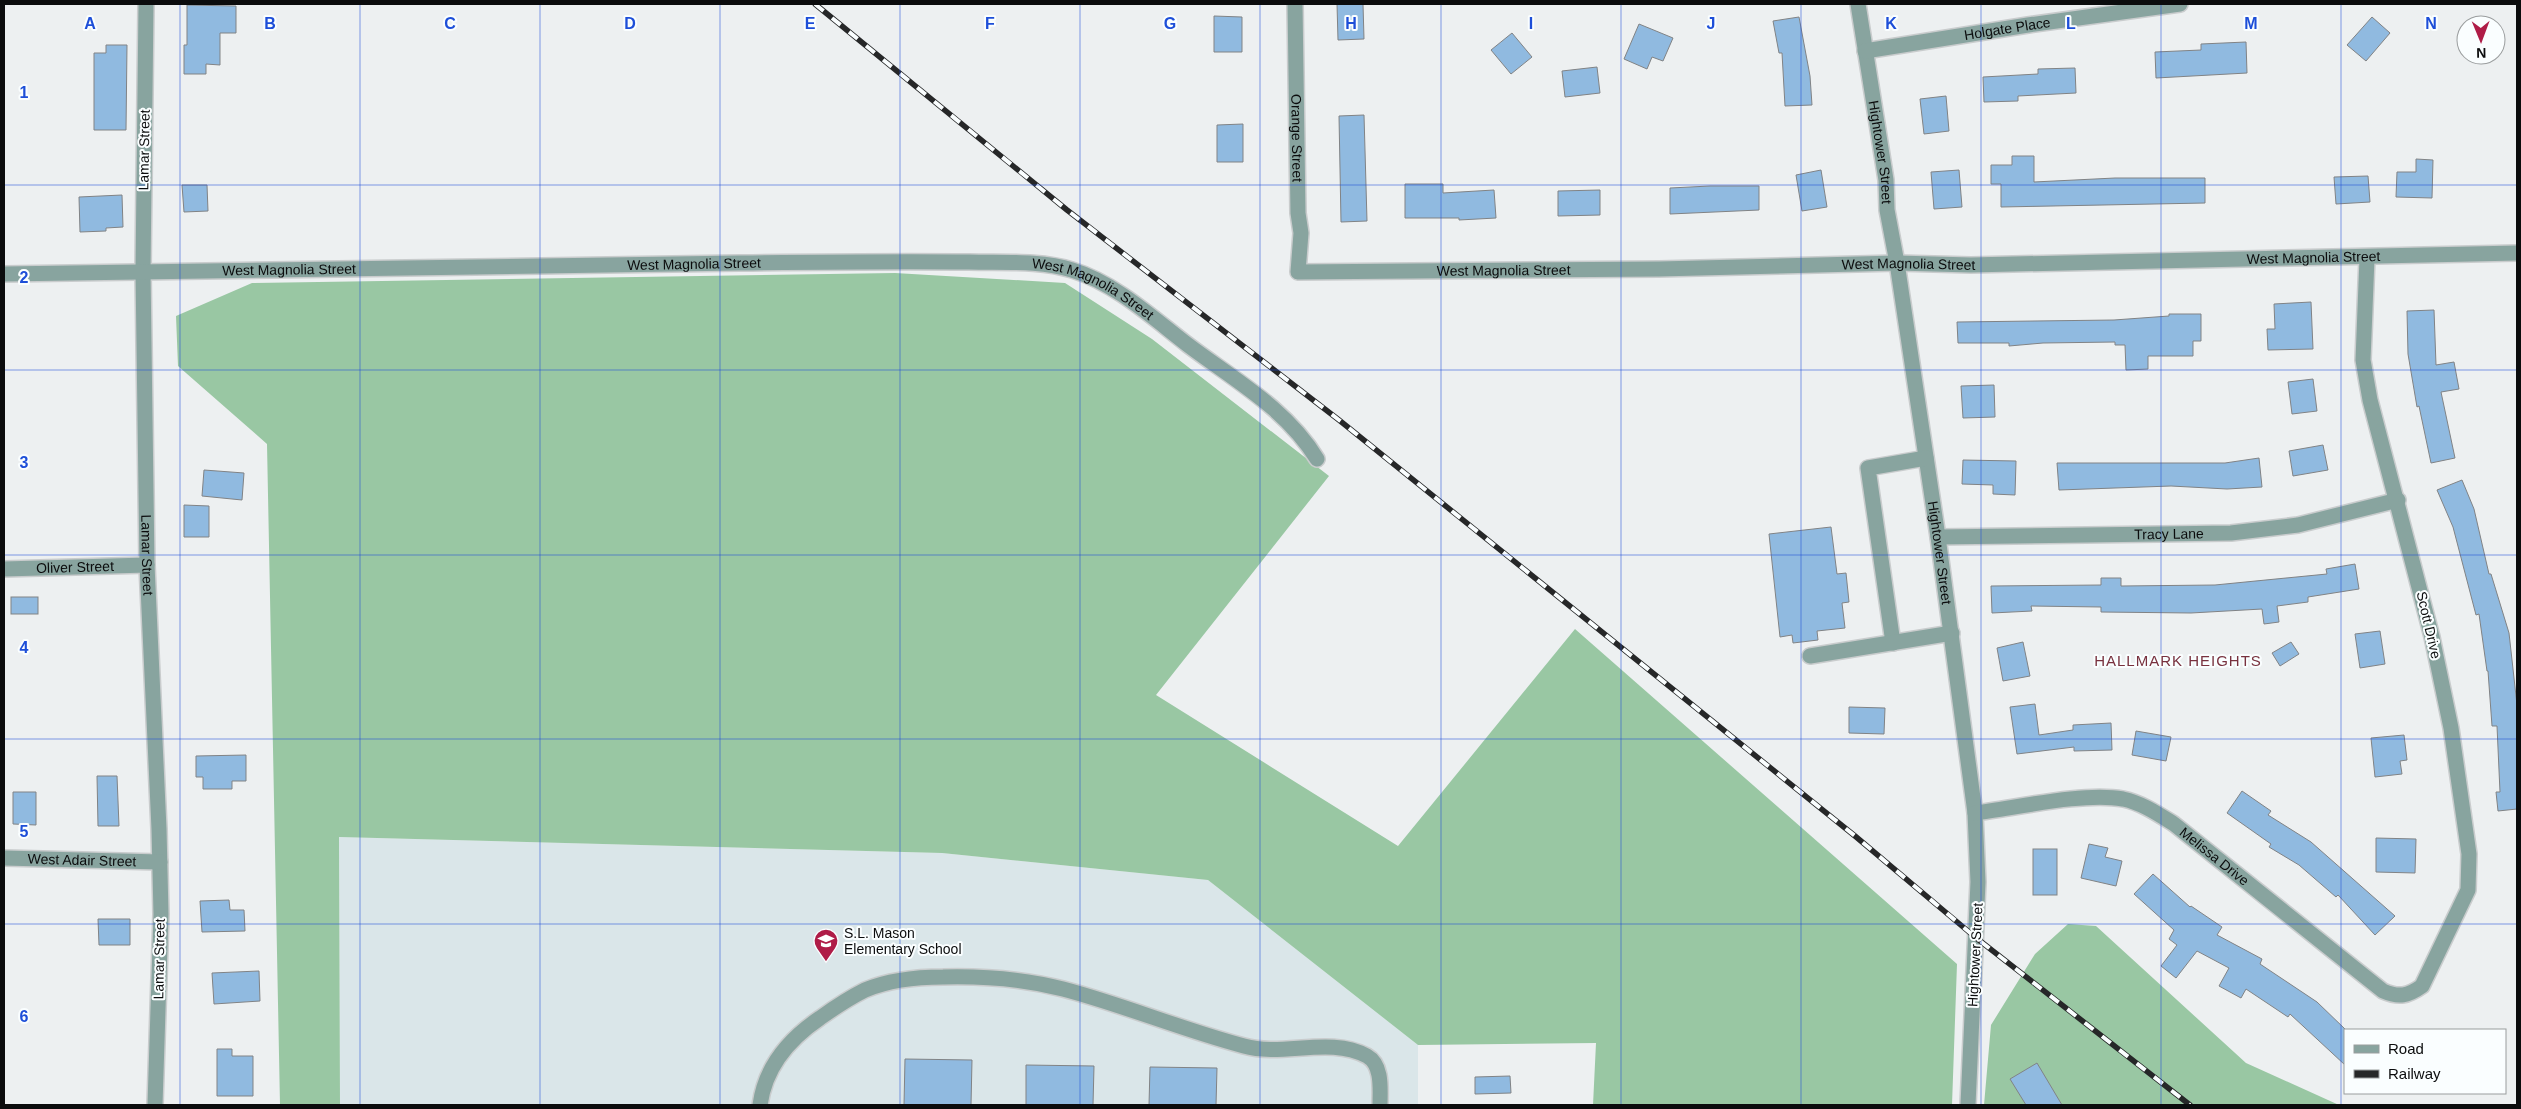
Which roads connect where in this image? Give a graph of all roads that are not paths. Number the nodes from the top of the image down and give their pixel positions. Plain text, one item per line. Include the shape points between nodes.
1 (146, 4) edge
2 (1295, 4) edge
3 (1858, 4) edge
4 (2180, 4) edge
5 (2123, 8) edge
6 (1865, 51) junction
7 (2517, 254) edge
8 (2367, 258) junction
9 (1897, 263) junction
10 (143, 271) junction
11 (1298, 272) joint
12 (4, 274) edge
13 (1926, 458) junction
14 (1317, 459) dead end
15 (2398, 500) junction
16 (1938, 537) junction
17 (147, 565) junction
18 (4, 569) edge
19 (1952, 633) junction
20 (1893, 643) junction
21 (1810, 656) dead end
22 (1975, 813) junction
23 (4, 858) edge
24 (160, 862) junction
25 (2422, 986) joint
26 (155, 1105) edge
27 (760, 1105) edge
28 (1380, 1105) edge
29 (1968, 1105) edge

1 - 10 street, Lamar Street
2 - 11 street, Orange Street via 1301,233
3 - 6 street, Hightower Street
4 - 5 street, Holgate Place
5 - 6 street, Holgate Place
6 - 9 street, Hightower Street
7 - 8 street, West Magnolia Street
8 - 9 street, West Magnolia Street via 2225,258 1971,265
8 - 15 street, Scott Drive via 2363,360 2370,400
9 - 11 street, West Magnolia Street
9 - 13 street, Hightower Street
10 - 12 street, West Magnolia Street
10 - 14 street, West Magnolia Street via 829,262 1008,263 1070,269 1107,286 1247,387 1295,429
10 - 17 street, Lamar Street
13 - 16 street, Hightower Street
13 - 20 street via 1868,468
15 - 16 street, Tracy Lane via 2298,526 2231,533
15 - 25 street, Scott Drive via 2434,646 2469,854 2468,890
16 - 19 street, Hightower Street
17 - 18 street, Oliver Street
17 - 24 street, Lamar Street
19 - 20 street
19 - 22 street, Hightower Street
20 - 21 street
22 - 25 street, Melissa Drive via 2100,796 2144,806 2174,824 2383,991 2402,996
22 - 29 street, Hightower Street via 1978,882
23 - 24 street, West Adair Street
24 - 26 street, Lamar Street
27 - 28 street via 770,1069 802,1030 833,1008 866,990 912,978 981,976 1062,989 1246,1047 1336,1048 1357,1052 1370,1058 1376,1067 1380,1081

